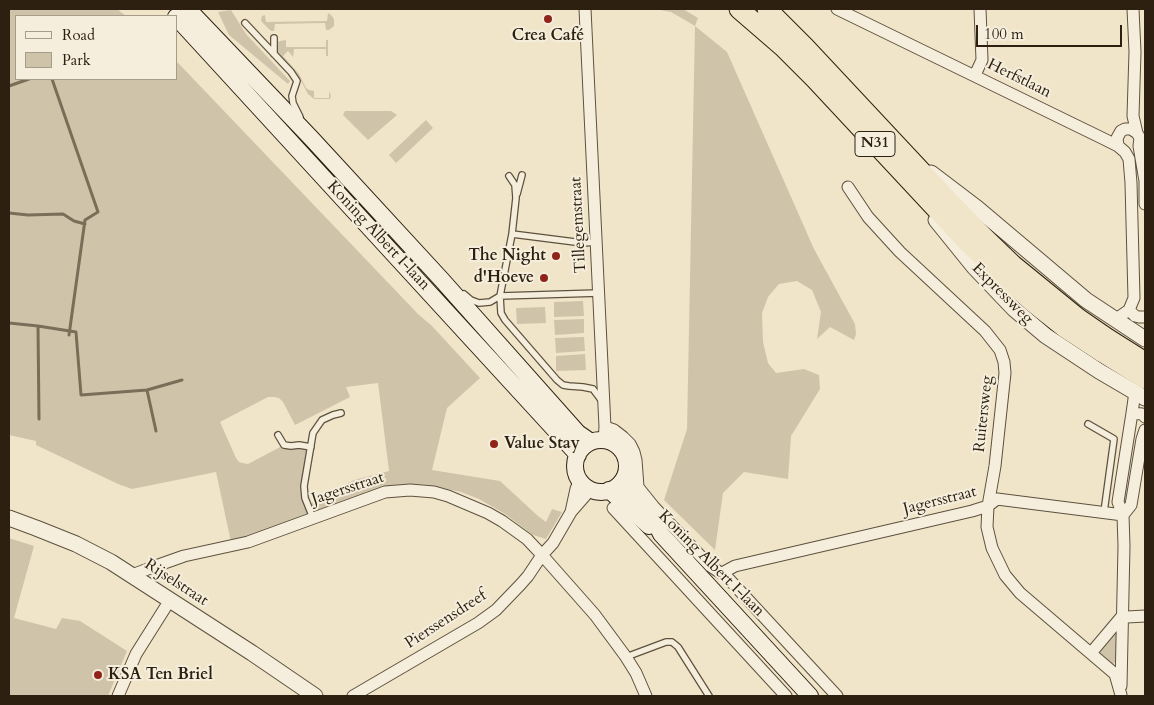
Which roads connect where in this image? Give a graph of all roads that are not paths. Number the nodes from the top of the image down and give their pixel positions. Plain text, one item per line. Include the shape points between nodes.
1 (188, 9) edge
2 (586, 9) edge
3 (739, 9) edge
4 (767, 9) edge
5 (838, 9) edge
6 (980, 9) edge
7 (1134, 9) edge
8 (178, 19) edge
9 (245, 23) dead end
10 (274, 38) dead end
11 (274, 54) junction
12 (1140, 54) edge
13 (975, 76) junction
14 (1133, 116) junction
15 (1122, 132) junction
16 (1138, 133) junction
17 (312, 139) junction
18 (1104, 139) junction
19 (1139, 146) junction
20 (1121, 149) junction
21 (909, 157) junction
22 (522, 175) dead end
23 (509, 176) dead end
24 (848, 187) dead end
25 (516, 198) junction
26 (1145, 204) edge
27 (512, 234) junction
28 (597, 242) junction
29 (441, 279) junction
30 (599, 293) junction
31 (500, 296) junction
32 (1122, 315) junction
33 (1145, 316) edge
34 (1145, 339) edge
35 (1145, 362) edge
36 (603, 381) junction
37 (593, 389) junction
38 (1142, 390) edge
39 (604, 403) junction
40 (1132, 413) junction
41 (340, 414) dead end
42 (1145, 417) edge
43 (1088, 424) dead end
44 (1145, 430) edge
45 (278, 435) dead end
46 (600, 437) junction
47 (311, 447) junction
48 (578, 455) junction
49 (624, 478) junction
50 (586, 485) junction
51 (609, 490) junction
52 (988, 506) junction
53 (613, 508) dead end
54 (1104, 512) junction
55 (1123, 515) junction
56 (9, 518) edge
57 (313, 518) junction
58 (653, 531) junction
59 (542, 555) junction
60 (722, 573) junction
61 (132, 575) junction
62 (170, 600) junction
63 (1123, 615) junction
64 (1145, 616) edge
65 (1091, 653) junction
66 (626, 657) junction
67 (118, 696) edge
68 (314, 696) edge
69 (353, 696) edge
70 (646, 696) edge
71 (709, 696) edge
72 (786, 696) edge
73 (810, 696) edge
74 (837, 696) edge
75 (1122, 696) edge

1 - 17 main road, Koning Albert I-laan
2 - 28 street, Tillegemstraat
3 - 38 highway, Expressweg / N31 via 815,79 967,242 1017,289 1102,353
4 - 21 highway, Expressweg / N31
5 - 13 street, Herfstlaan
6 - 13 street via 982,60
7 - 12 street
8 - 48 main road, Koning Albert I-laan
9 - 11 lane
10 - 11 lane
11 - 17 lane via 297,82 293,103
12 - 14 street
13 - 18 street, Herfstlaan
14 - 15 street
14 - 16 street
15 - 16 street via 1131,129
15 - 18 street
15 - 20 street via 1116,142
16 - 19 street
17 - 29 main road, Koning Albert I-laan
18 - 20 street, Herfstlaan
19 - 20 street via 1133,151
19 - 26 street
20 - 32 street via 1129,159 1134,298
21 - 32 street, Expressweg via 977,208 1086,300
21 - 35 highway, Expressweg / N31 via 1025,276 1078,318
22 - 25 lane
23 - 25 lane via 515,185
24 - 52 street, Ruitersweg via 868,217 900,252 984,331 1002,354 1005,373
25 - 27 lane
27 - 28 lane
27 - 31 lane
28 - 30 street, Tillegemstraat
29 - 31 lane via 479,303 490,302
29 - 46 main road, Koning Albert I-laan via 578,434
30 - 31 lane
30 - 36 street, Tillegemstraat
31 - 37 lane via 505,320 557,380 569,386
32 - 33 street
32 - 34 street, Expressweg
36 - 37 lane
36 - 39 street, Tillegemstraat
37 - 39 lane
38 - 40 street
39 - 46 street, Tillegemstraat
40 - 42 street
40 - 55 street via 1118,502
41 - 47 lane via 322,420 313,433
43 - 54 lane via 1114,439
44 - 55 street via 1131,505
45 - 47 lane via 284,445
46 - 48 main road via 586,445
46 - 49 main road, Koning Albert I-laan via 617,446 626,457
46 - 60 street, Koning Albert I-laan via 614,430 630,444 636,460 638,487 710,566
47 - 57 lane via 304,486
48 - 50 main road via 576,469
49 - 51 main road
49 - 58 main road, Koning Albert I-laan
50 - 51 main road via 602,492
50 - 59 street via 576,489 571,512
51 - 58 main road, Koning Albert I-laan
52 - 54 street via 997,499
52 - 60 street, Jagersstraat via 735,566
52 - 65 street, Jagersstraat via 988,536 1005,574 1020,593
53 - 58 street, Koning Albert I-laan
54 - 55 street
55 - 63 street
56 - 61 street, Rijselstraat via 76,544
57 - 59 street, Jagersstraat via 385,492 428,491 460,500 495,516
57 - 61 street, Jagersstraat via 248,542 184,556
58 - 72 street, Koning Albert I-laan
58 - 73 main road, Koning Albert I-laan
59 - 66 street via 595,615
59 - 69 street, Pierssensdreef via 505,601 478,623
60 - 74 street, Koning Albert I-laan
61 - 62 street, Rijselstraat
62 - 67 street via 136,654
62 - 68 street, Rijselstraat
63 - 64 street
63 - 65 street
63 - 75 street
65 - 75 street, Jagersstraat via 1115,674
66 - 70 street
66 - 71 lane via 672,642

